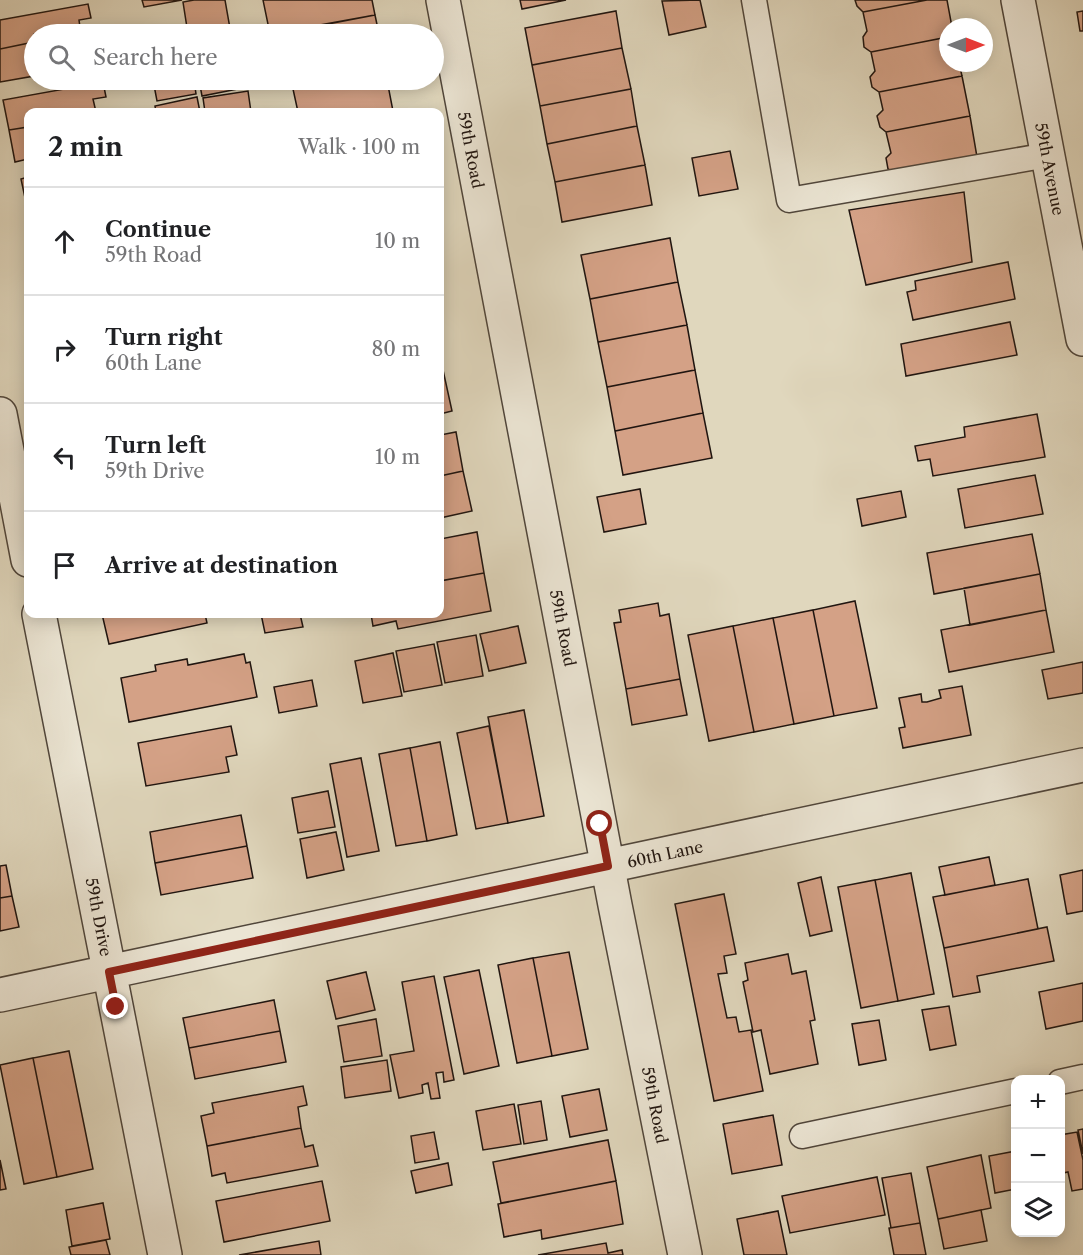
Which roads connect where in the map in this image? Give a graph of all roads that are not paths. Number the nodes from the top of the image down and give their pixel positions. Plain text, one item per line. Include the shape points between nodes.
1 (443, 0) edge
2 (754, 0) edge
3 (1018, 0) edge
4 (1048, 155) junction
5 (1073, 231) edge
6 (1083, 339) edge
7 (0, 414) edge
8 (5, 470) edge
9 (24, 544) edge
10 (40, 618) edge
11 (1083, 765) edge
12 (608, 866) junction
13 (109, 972) junction
14 (0, 995) edge
15 (1083, 1077) edge
16 (1065, 1081) edge
17 (1011, 1092) edge
18 (802, 1136) dead end
19 (165, 1255) edge
20 (685, 1255) edge

1 - 12 street, 59th Road
2 - 4 lane via 789,200
3 - 4 street, 59th Avenue
4 - 5 street, 59th Avenue
5 - 6 street, 59th Avenue
7 - 8 street
8 - 9 street
10 - 13 street, 59th Drive
11 - 12 street, 60th Lane
12 - 13 street, 60th Lane
12 - 20 street, 59th Road
13 - 14 street, 60th Lane
13 - 19 street, 59th Drive
15 - 16 lane
17 - 18 lane

